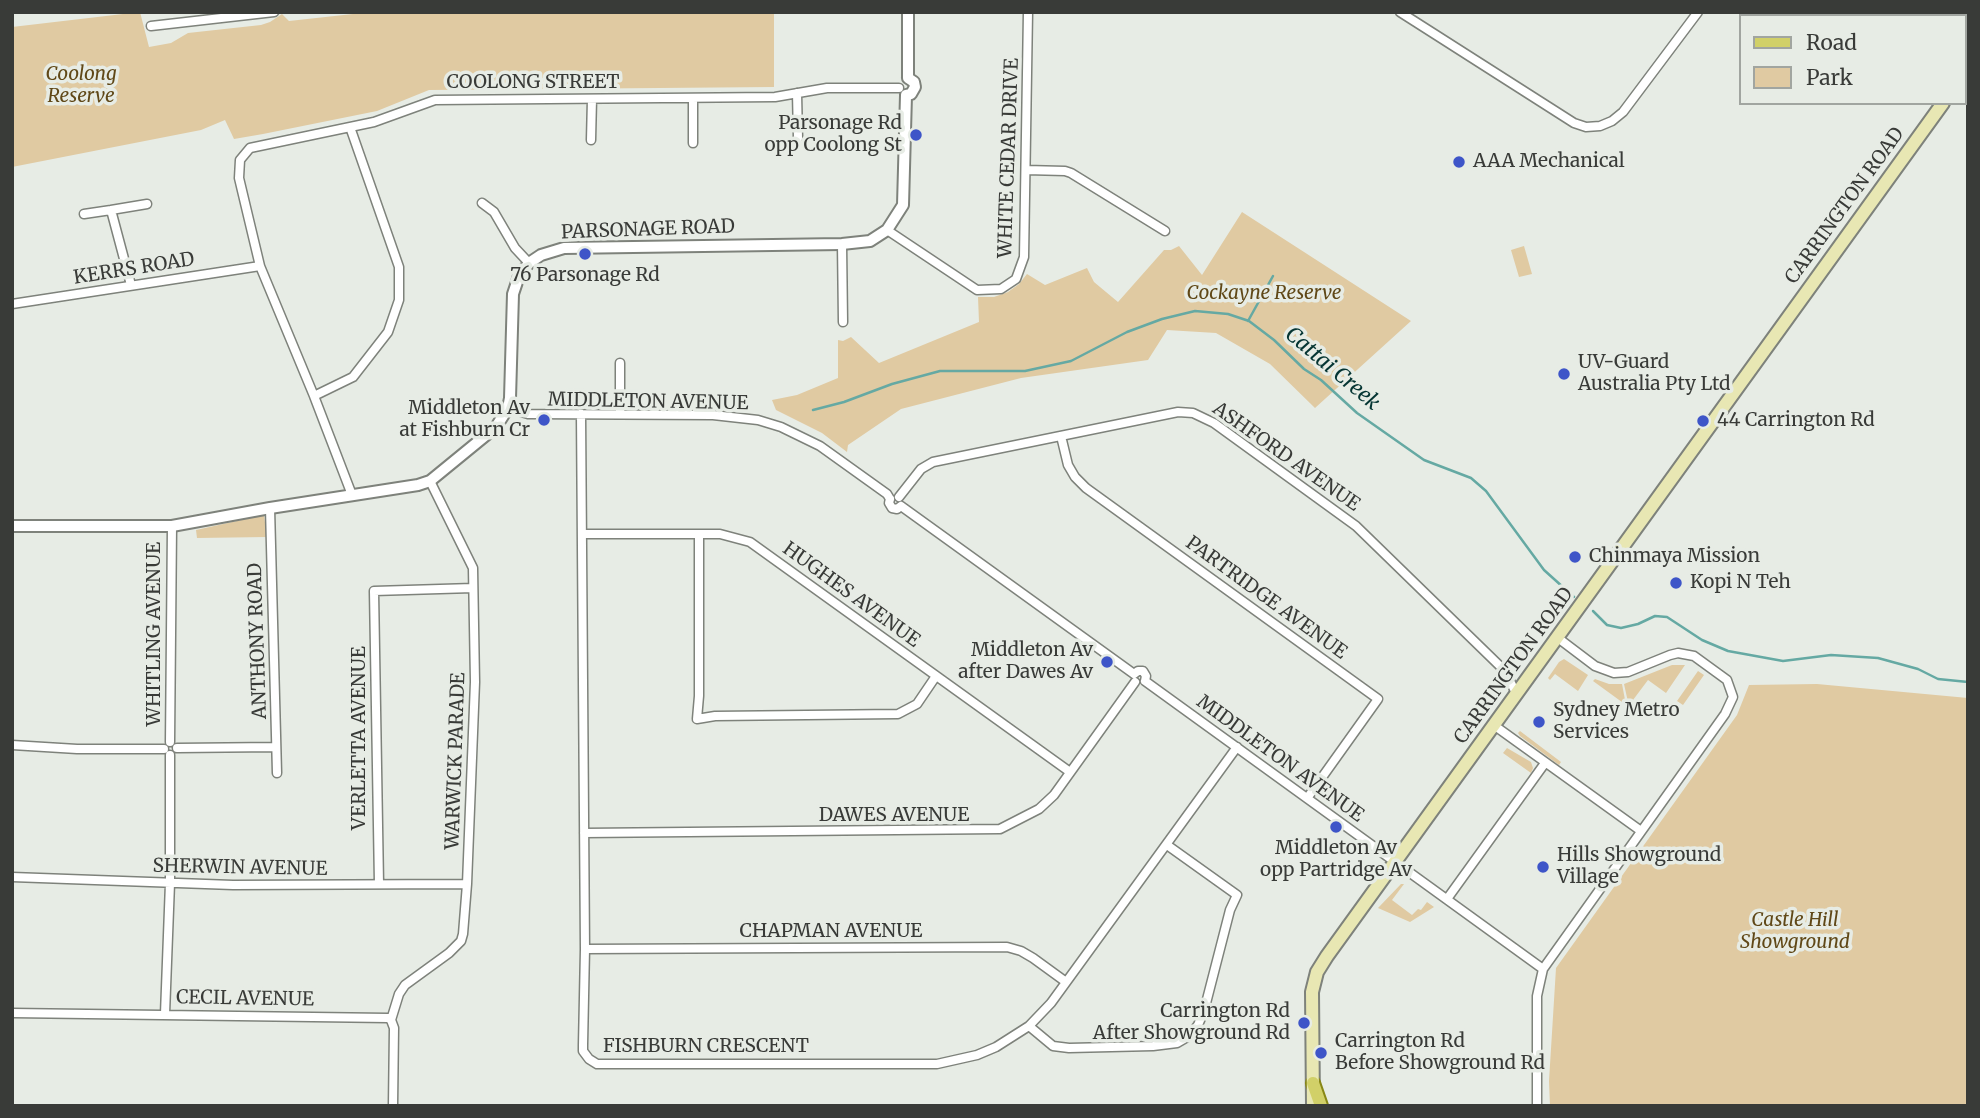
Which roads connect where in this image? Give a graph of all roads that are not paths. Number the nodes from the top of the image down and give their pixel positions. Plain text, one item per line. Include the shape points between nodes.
1 (274, 12) edge
2 (908, 12) edge
3 (1028, 12) edge
4 (1400, 12) edge
5 (1698, 12) edge
6 (151, 26) dead end
7 (902, 91) junction
8 (797, 93) junction
9 (693, 98) junction
10 (592, 99) junction
11 (1942, 105) edge
12 (350, 127) junction
13 (798, 138) dead end
14 (591, 140) dead end
15 (693, 143) dead end
16 (1026, 170) junction
17 (482, 203) dead end
18 (147, 204) dead end
19 (111, 209) junction
20 (84, 214) dead end
21 (887, 230) junction
22 (1165, 231) dead end
23 (842, 244) junction
24 (529, 263) junction
25 (260, 266) junction
26 (131, 285) junction
27 (12, 304) edge
28 (843, 322) dead end
29 (620, 363) dead end
30 (314, 396) junction
31 (508, 408) junction
32 (581, 414) junction
33 (620, 414) junction
34 (1061, 436) junction
35 (430, 481) junction
36 (352, 495) junction
37 (897, 501) junction
38 (270, 508) junction
39 (12, 526) edge
40 (172, 526) junction
41 (582, 534) junction
42 (699, 534) junction
43 (370, 582) dead end
44 (473, 588) junction
45 (374, 592) junction
46 (1558, 638) junction
47 (936, 676) junction
48 (1134, 678) junction
49 (1517, 695) junction
50 (1495, 726) junction
51 (12, 745) edge
52 (276, 747) junction
53 (1237, 747) junction
54 (170, 749) junction
55 (1545, 762) junction
56 (1070, 772) junction
57 (277, 773) dead end
58 (1308, 797) junction
59 (1640, 831) junction
60 (584, 833) junction
61 (1167, 845) junction
62 (1396, 862) junction
63 (12, 877) edge
64 (170, 883) junction
65 (379, 884) junction
66 (467, 884) junction
67 (1447, 899) junction
68 (585, 949) junction
69 (1543, 969) junction
70 (1066, 982) junction
71 (12, 1013) edge
72 (165, 1014) junction
73 (391, 1020) junction
74 (1029, 1026) junction
75 (1313, 1083) junction
76 (393, 1106) edge
77 (1313, 1106) edge
78 (1321, 1106) edge
79 (1536, 1106) edge

1 - 6 street
2 - 7 street via 908,78 901,81
3 - 16 street, WHITE CEDAR DRIVE
4 - 5 street via 1586,127 1600,126 1623,112
7 - 8 street, COOLONG STREET via 827,88
7 - 21 street via 904,197
8 - 9 street, COOLONG STREET
8 - 13 street
9 - 10 street, COOLONG STREET
9 - 15 street
10 - 12 street, COOLONG STREET via 435,100
10 - 14 street
11 - 46 main road, CARRINGTON ROAD
12 - 25 street, COOLONG STREET via 250,148 240,160 239,178
12 - 30 street via 399,267 399,300 388,332 353,377
16 - 21 street, WHITE CEDAR DRIVE via 1024,257 1008,286 977,290
16 - 22 street via 1071,173
17 - 24 street via 494,212
18 - 19 street
19 - 20 street
19 - 26 street
21 - 23 street, PARSONAGE ROAD via 864,243
23 - 24 street, PARSONAGE ROAD via 564,248
23 - 28 street
24 - 31 street via 513,294
25 - 26 street, KERRS ROAD
25 - 30 street, COOLONG STREET
26 - 27 street, KERRS ROAD
29 - 33 street
30 - 36 street, COOLONG STREET
31 - 32 street, MIDDLETON AVENUE via 528,414
31 - 35 street via 496,427
32 - 33 street, MIDDLETON AVENUE
32 - 41 street, FISHBURN CRESCENT
33 - 37 street, MIDDLETON AVENUE via 735,416 781,427 828,452
34 - 37 street, ASHFORD AVENUE via 933,462 921,469
34 - 49 street, ASHFORD AVENUE via 1178,412 1204,417 1356,526 1505,671
34 - 58 street, PARTRIDGE AVENUE via 1068,465 1086,488 1378,699
35 - 36 street
35 - 44 street, WARWICK PARADE via 473,568
36 - 38 street
37 - 48 street, MIDDLETON AVENUE
38 - 40 street
38 - 52 street, ANTHONY ROAD
39 - 40 street
40 - 54 street, WHITLING AVENUE
41 - 42 street, HUGHES AVENUE
41 - 60 street, FISHBURN CRESCENT
42 - 47 street, HUGHES AVENUE via 731,535 750,542
42 - 47 street via 697,719 898,714 917,704
43 - 45 street, VERLETTA AVENUE
44 - 45 street
44 - 66 street, WARWICK PARADE via 475,682
45 - 65 street, VERLETTA AVENUE
46 - 49 main road, CARRINGTON ROAD
46 - 59 street via 1608,672 1628,672 1670,654 1685,654 1702,660 1731,685 1729,708
47 - 56 street, HUGHES AVENUE
48 - 53 street, MIDDLETON AVENUE via 1145,681
48 - 56 street, DAWES AVENUE
49 - 50 main road, CARRINGTON ROAD
50 - 55 street
50 - 62 main road, CARRINGTON ROAD
51 - 54 street
52 - 54 street
52 - 57 street, ANTHONY ROAD
53 - 58 street, MIDDLETON AVENUE
53 - 61 street, FISHBURN CRESCENT
54 - 64 street, WHITLING AVENUE
55 - 59 street
55 - 67 street
56 - 60 street, DAWES AVENUE via 1039,809 1000,829
58 - 62 street, MIDDLETON AVENUE
59 - 69 street
60 - 68 street, FISHBURN CRESCENT
61 - 70 street, FISHBURN CRESCENT
61 - 74 street via 1237,895 1198,1025 1177,1043 1069,1048 1053,1046
62 - 67 street, MIDDLETON AVENUE
62 - 75 main road, CARRINGTON ROAD via 1317,972 1312,992
63 - 64 street, SHERWIN AVENUE
64 - 65 street, SHERWIN AVENUE
64 - 72 street, WHITLING AVENUE
65 - 66 street, SHERWIN AVENUE
66 - 73 street, WARWICK PARADE via 461,941 405,985
67 - 69 street, MIDDLETON AVENUE
68 - 70 street, CHAPMAN AVENUE via 1007,947 1033,958
68 - 74 street, FISHBURN CRESCENT via 583,1051 597,1064 937,1064 977,1055
69 - 79 street via 1537,996
70 - 74 street, FISHBURN CRESCENT
71 - 72 street, CECIL AVENUE
72 - 73 street, CECIL AVENUE
73 - 76 street
75 - 77 main road, CARRINGTON ROAD
75 - 78 main road

